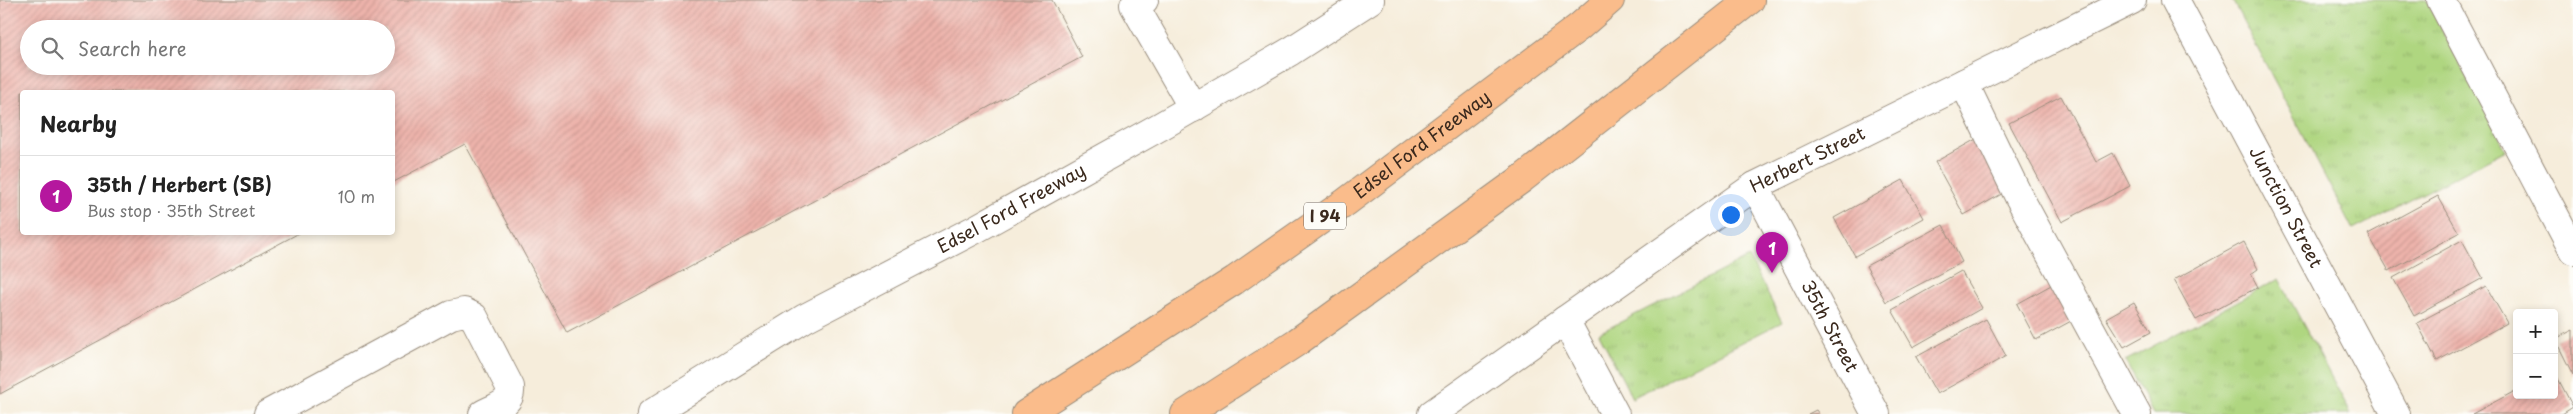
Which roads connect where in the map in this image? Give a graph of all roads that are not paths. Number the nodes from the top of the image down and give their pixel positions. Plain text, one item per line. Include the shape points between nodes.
1 (1144, 0) edge
2 (1370, 0) edge
3 (1610, 0) edge
4 (1750, 0) edge
5 (2132, 0) edge
6 (2175, 0) edge
7 (2441, 0) edge
8 (1964, 83) junction
9 (1193, 108) junction
10 (1755, 186) junction
11 (2573, 250) edge
12 (1565, 320) junction
13 (268, 414) edge
14 (483, 414) edge
15 (651, 414) edge
16 (1026, 414) edge
17 (1185, 414) edge
18 (1432, 414) edge
19 (1616, 414) edge
20 (1876, 414) edge
21 (2137, 414) edge
22 (2396, 414) edge

1 - 9 street via 1134,5
2 - 9 street, Edsel Ford Freeway
3 - 16 highway, Edsel Ford Freeway / I 94 via 1548,50 1298,235 1131,348
4 - 17 highway via 1514,184 1297,342
5 - 8 street, Herbert Street
6 - 22 street, Junction Street
7 - 11 street
8 - 10 street, Herbert Street
8 - 21 street via 2018,195
9 - 15 street, Edsel Ford Freeway via 974,230 805,318
10 - 12 street, Herbert Street
10 - 20 street, 35th Street
12 - 18 street, Herbert Street
12 - 19 street
13 - 14 street via 451,315 464,312 474,316 510,387 507,401

